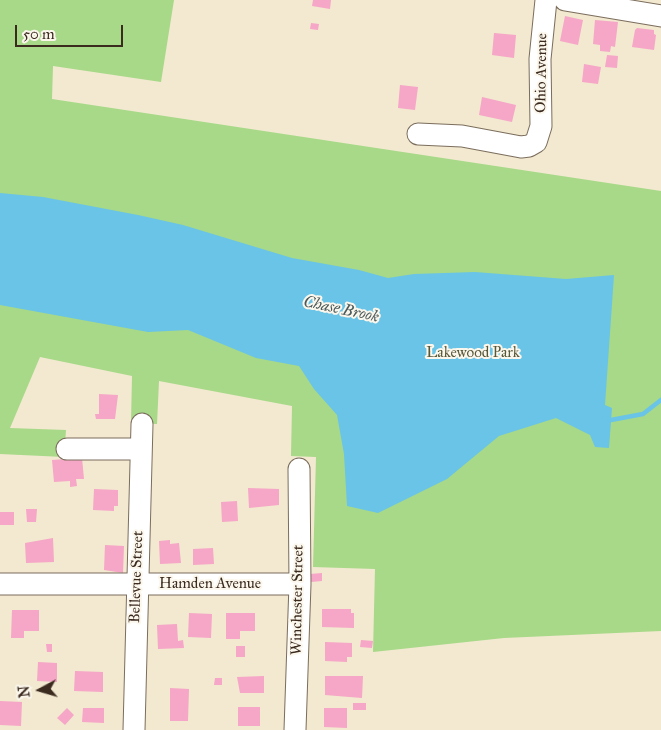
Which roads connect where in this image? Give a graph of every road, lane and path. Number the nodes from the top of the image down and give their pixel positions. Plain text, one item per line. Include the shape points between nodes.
1 (546, 0) edge
2 (565, 0) edge
3 (661, 16) edge
4 (418, 134) dead end
5 (142, 424) dead end
6 (67, 449) dead end
7 (141, 449) junction
8 (298, 469) dead end
9 (0, 584) edge
10 (137, 584) junction
11 (300, 584) junction
12 (134, 730) edge
13 (295, 730) edge

1 - 4 street, Ohio Avenue via 538,139 521,147 462,136
2 - 3 street
5 - 7 street, Bellevue Street
6 - 7 street
7 - 10 street, Bellevue Street
8 - 11 street, Winchester Street
9 - 10 street, Hamden Avenue
10 - 11 street, Hamden Avenue
10 - 12 street, Bellevue Street
11 - 13 street, Winchester Street

